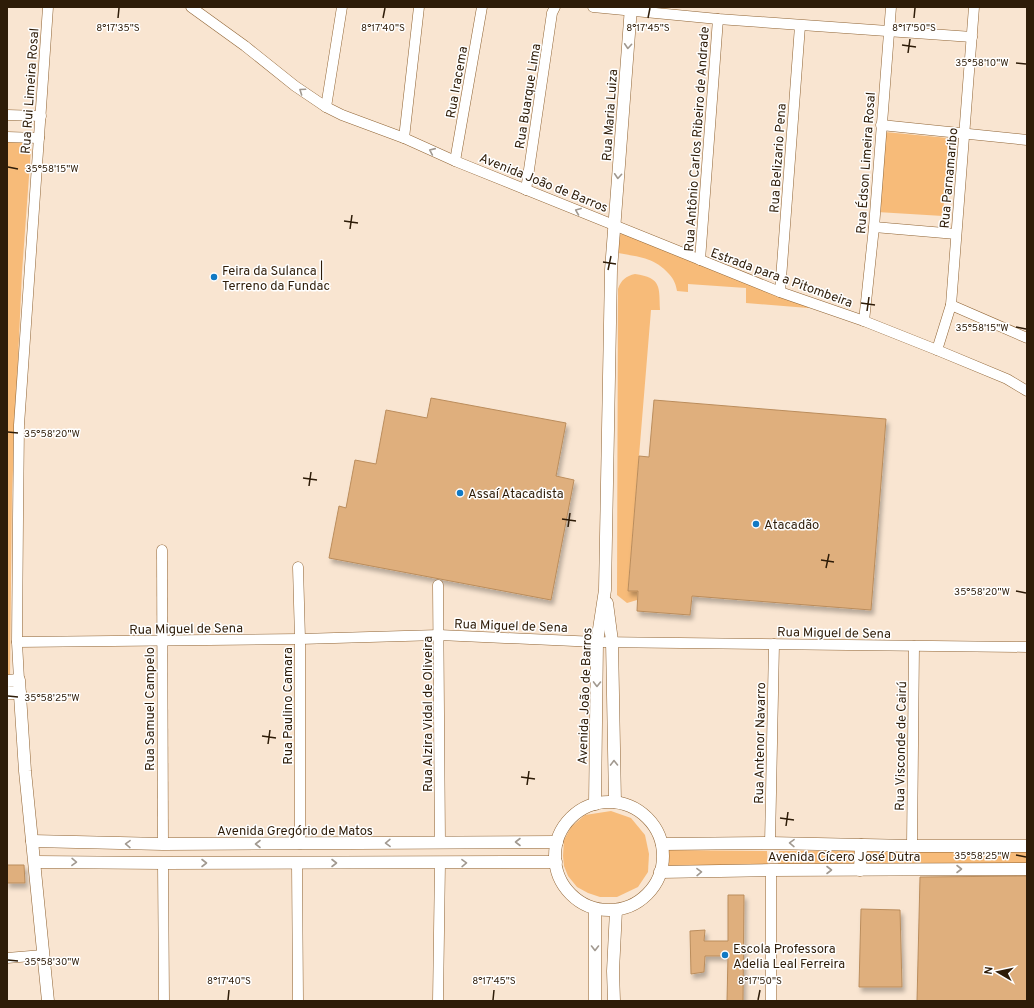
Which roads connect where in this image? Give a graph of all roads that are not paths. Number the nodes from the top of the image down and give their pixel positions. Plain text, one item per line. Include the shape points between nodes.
1 (48, 7) edge
2 (191, 7) edge
3 (342, 7) edge
4 (419, 7) edge
5 (479, 7) edge
6 (555, 7) edge
7 (593, 7) edge
8 (891, 7) edge
9 (974, 7) edge
10 (631, 9) edge
11 (718, 20) junction
12 (800, 26) junction
13 (889, 32) junction
14 (972, 37) junction
15 (326, 107) junction
16 (7, 115) edge
17 (41, 116) junction
18 (881, 125) junction
19 (964, 134) junction
20 (7, 137) edge
21 (39, 138) junction
22 (404, 138) junction
23 (1027, 140) edge
24 (455, 161) junction
25 (526, 190) junction
26 (615, 226) junction
27 (874, 227) junction
28 (956, 234) junction
29 (700, 260) junction
30 (780, 292) junction
31 (951, 305) junction
32 (864, 321) junction
33 (1027, 338) edge
34 (937, 350) junction
35 (1027, 391) edge
36 (162, 550) dead end
37 (298, 567) dead end
38 (438, 585) dead end
39 (605, 590) junction
40 (439, 635) junction
41 (300, 639) junction
42 (162, 641) junction
43 (612, 641) junction
44 (18, 642) junction
45 (597, 642) junction
46 (774, 644) junction
47 (914, 646) junction
48 (1027, 647) edge
49 (13, 680) edge
50 (7, 693) edge
51 (20, 693) junction
52 (615, 802) junction
53 (595, 804) junction
54 (32, 841) junction
55 (440, 842) junction
56 (557, 842) junction
57 (770, 843) junction
58 (163, 844) junction
59 (300, 844) junction
60 (662, 844) junction
61 (861, 845) junction
62 (912, 846) junction
63 (1027, 846) edge
64 (35, 862) junction
65 (556, 862) junction
66 (163, 863) junction
67 (297, 863) junction
68 (440, 863) junction
69 (1027, 869) edge
70 (771, 870) junction
71 (860, 870) junction
72 (660, 872) junction
73 (595, 909) junction
74 (616, 910) junction
75 (43, 955) junction
76 (7, 958) edge
77 (48, 1001) edge
78 (164, 1001) edge
79 (298, 1001) edge
80 (438, 1001) edge
81 (595, 1001) edge
82 (614, 1001) edge
83 (771, 1001) edge

1 - 17 street, Rua Rui Limeira Rosal
15 -> 2 street, Avenida João de Barros via 294,86
3 - 15 street
4 - 22 street
5 - 24 street, Rua Iracema
6 - 25 street, Rua Buarque Lima
7 - 10 street
8 - 13 street, Rua Édson Limeira Rosal
9 - 14 street, Rua Parnamaribo
10 - 11 street
10 -> 26 street, Rua Maria Luiza
11 - 12 street
11 - 29 street, Rua Antônio Carlos Ribeiro de Andrade
12 - 13 street
12 - 30 street, Rua Belizario Pena
13 - 14 street
13 - 18 street, Rua Édson Limeira Rosal
14 - 19 street, Rua Parnamaribo
15 - 22 street, Avenida João de Barros
16 - 17 street
17 - 21 street, Rua Rui Limeira Rosal
18 - 19 street
18 - 27 street, Rua Édson Limeira Rosal
19 - 23 street
19 - 28 street, Rua Parnamaribo
20 - 21 street
21 - 44 street, Rua Rui Limeira Rosal via 20,425
24 -> 22 street, Avenida João de Barros
24 - 25 street, Avenida João de Barros
26 -> 25 street, Avenida João de Barros
26 - 29 street, Estrada para a Pitombeira
26 - 39 street, Avenida João de Barros via 611,270
27 - 28 street
27 - 32 street, Rua Édson Limeira Rosal
28 - 31 street, Rua Parnamaribo
29 - 30 street, Estrada para a Pitombeira
30 - 32 street, Estrada para a Pitombeira
31 - 33 street
31 - 34 street, Rua Parnamaribo
32 - 34 street, Estrada para a Pitombeira
34 - 35 street, Estrada para a Pitombeira via 1006,379
36 - 42 street, Rua Samuel Campelo
37 - 41 street, Rua Paulino Camara
38 - 40 street, Rua Alzira Vidal de Oliveira
39 - 43 street, Avenida João de Barros
39 - 45 street, Avenida João de Barros
40 - 41 street, Rua Miguel de Sena
40 - 45 street, Rua Miguel de Sena
40 - 55 street, Rua Alzira Vidal de Oliveira
41 - 42 street, Rua Miguel de Sena
41 - 59 street, Rua Paulino Camara
42 - 44 street, Rua Miguel de Sena
42 - 58 street, Rua Samuel Campelo
43 - 45 street, Rua Miguel de Sena
43 - 46 street, Rua Miguel de Sena
52 -> 43 street, Avenida João de Barros
44 - 49 street, Rua Rui Limeira Rosal
45 -> 53 street, Avenida João de Barros
46 - 47 street, Rua Miguel de Sena
46 - 57 street, Rua Antenor Navarro
47 - 48 street, Rua Miguel de Sena
47 - 62 street, Rua Visconde de Cairú
49 - 51 street
50 - 51 street
51 - 54 street
52 - 53 street
52 - 60 street via 631,807 645,816 656,828
53 - 56 street via 578,812 565,825
58 -> 54 street, Avenida Gregório de Matos
54 - 64 street
56 -> 55 street, Avenida Gregório de Matos
55 -> 59 street, Avenida Gregório de Matos
56 - 65 street
57 - 60 street, Avenida Cícero José Dutra
61 -> 57 street, Avenida Cícero José Dutra
59 -> 58 street, Avenida Gregório de Matos
60 - 72 street
61 - 62 street, Avenida Cícero José Dutra
61 - 71 street
62 - 63 street, Avenida Cícero José Dutra
64 -> 66 street
64 - 75 street
68 -> 65 street
65 - 73 street via 559,876 568,891 580,902
66 -> 67 street
66 - 78 street
67 -> 68 street
67 - 79 street
68 - 80 street
71 -> 69 street, Avenida Cícero José Dutra
70 -> 71 street, Avenida Cícero José Dutra
72 -> 70 street, Avenida Cícero José Dutra
70 - 83 street
72 - 74 street via 655,885 645,897
73 - 74 street
73 -> 81 street
74 - 82 street
75 - 76 street
75 - 77 street

